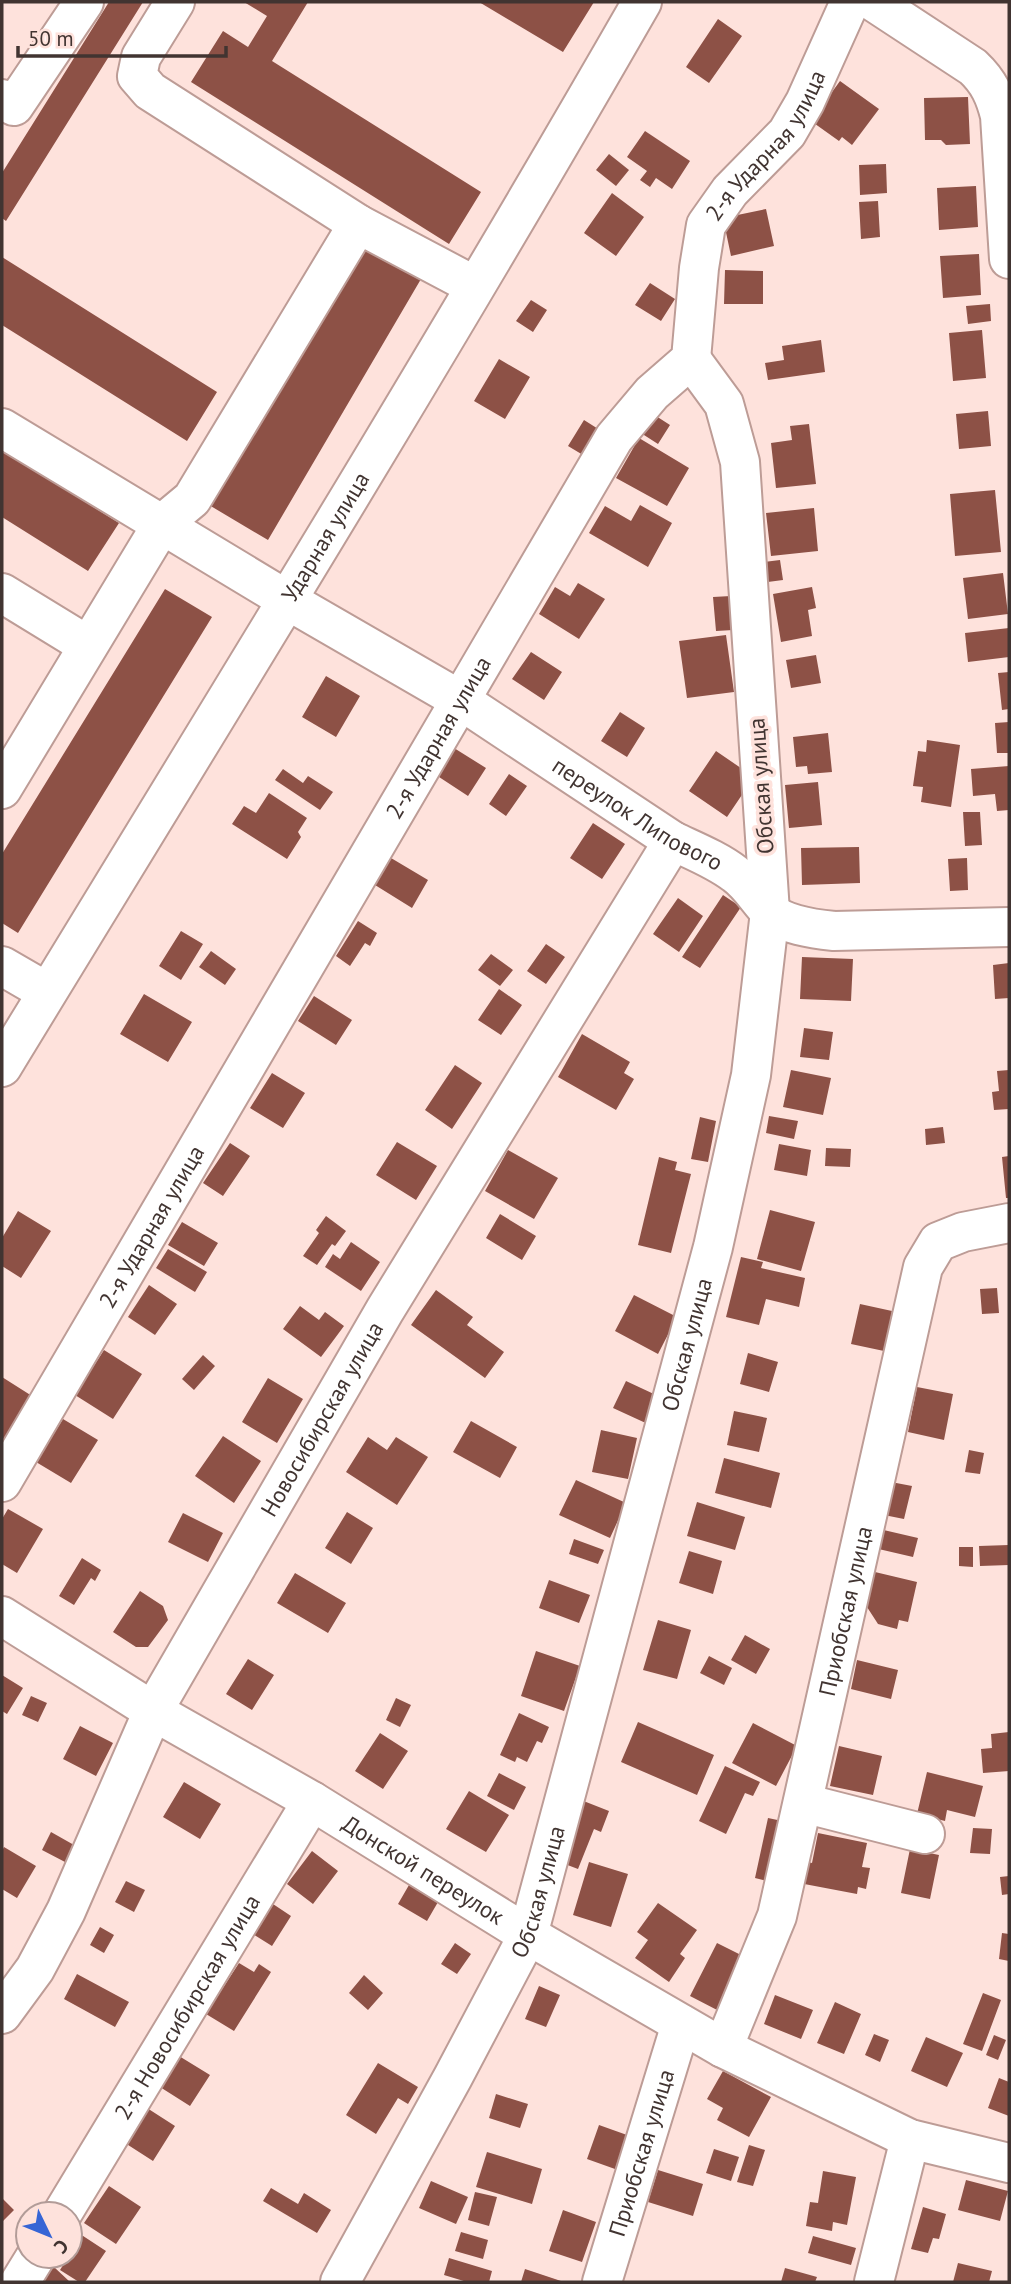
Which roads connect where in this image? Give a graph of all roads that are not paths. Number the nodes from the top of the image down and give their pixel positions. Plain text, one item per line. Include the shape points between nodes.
1 (84, 2) edge
2 (175, 2) edge
3 (642, 2) edge
4 (850, 2) edge
5 (874, 2) edge
6 (920, 15) edge
7 (6, 110) edge
8 (358, 224) junction
9 (1009, 258) edge
10 (475, 286) junction
11 (691, 359) junction
12 (2, 428) edge
13 (162, 524) junction
14 (2, 593) edge
15 (287, 600) junction
16 (87, 645) junction
17 (460, 700) junction
18 (2, 789) edge
19 (673, 841) junction
20 (770, 912) junction
21 (1009, 927) edge
22 (2, 966) edge
23 (47, 992) junction
24 (2, 1067) edge
25 (1009, 1223) edge
26 (2, 1482) edge
27 (2, 1616) edge
28 (153, 1711) junction
29 (312, 1801) junction
30 (803, 1803) junction
31 (925, 1834) dead end
32 (528, 1935) junction
33 (2, 2014) edge
34 (681, 2024) junction
35 (723, 2048) junction
36 (911, 2139) junction
37 (1009, 2163) edge
38 (70, 2200) edge
39 (340, 2282) edge
40 (602, 2282) edge
41 (874, 2282) edge

1 - 7 street
2 - 8 street via 141,57 137,76 150,91
3 - 10 street, Ударная улица
4 - 11 street, 2-я Ударная улица via 787,133 730,191 706,225
5 - 6 street
6 - 9 street via 984,78 995,96
8 - 10 street
8 - 13 street via 192,499
10 - 15 street, Ударная улица
11 - 17 street, 2-я Ударная улица via 652,393 614,438
11 - 20 street, Обская улица via 724,404 740,462
12 - 13 street, переулок Липового
13 - 15 street, переулок Липового
13 - 16 street
14 - 16 street
15 - 17 street, переулок Липового
15 - 23 street, Ударная улица
16 - 18 street
17 - 19 street, переулок Липового
17 - 26 street, 2-я Ударная улица
19 - 20 street, переулок Липового via 737,874
19 - 28 street, Новосибирская улица via 385,1310
20 - 21 street, переулок Липового via 812,929 834,931
20 - 32 street, Обская улица via 751,1075 713,1247
22 - 23 street
23 - 24 street, Ударная улица
25 - 30 street, Приобская улица via 938,1242 923,1267
27 - 28 street, Донской переулок
28 - 29 street, Донской переулок
28 - 33 street, Новосибирская улица via 66,1911 35,1969
29 - 32 street, Донской переулок
29 - 38 street, 2-я Новосибирская улица
30 - 31 street
30 - 35 street, Приобская улица via 777,1916
32 - 34 street, Донской переулок
32 - 39 street, Обская улица
34 - 35 street, Донской переулок
34 - 40 street, Приобская улица
35 - 36 street, Донской переулок
36 - 37 street, Донской переулок
36 - 41 street

